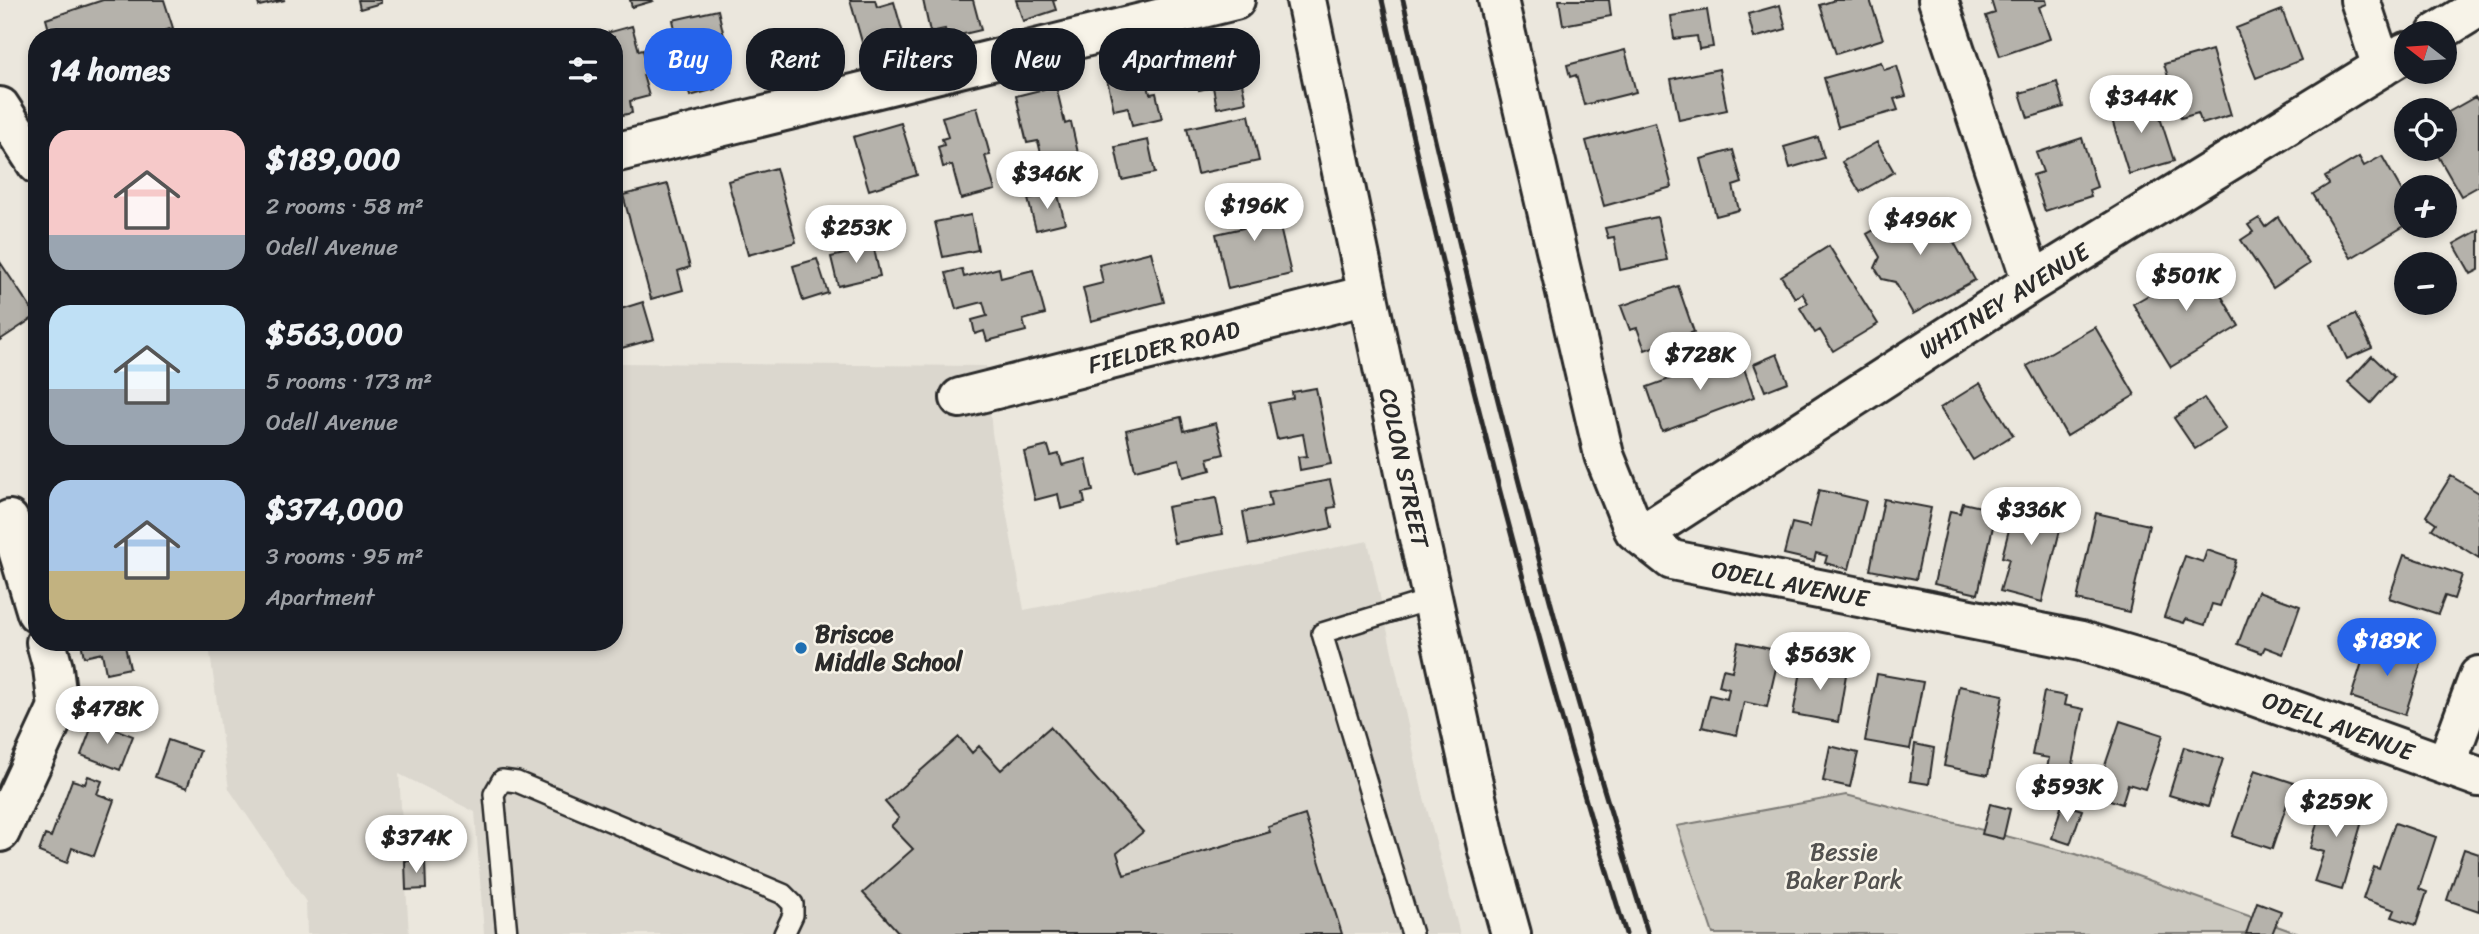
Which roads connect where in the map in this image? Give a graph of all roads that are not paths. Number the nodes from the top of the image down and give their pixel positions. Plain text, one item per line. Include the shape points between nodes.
1 (1235, 0) edge
2 (1306, 0) edge
3 (1498, 0) edge
4 (1938, 0) edge
5 (2360, 0) edge
6 (2479, 7) edge
7 (2456, 21) edge
8 (2394, 59) edge
9 (0, 107) edge
10 (28, 150) edge
11 (623, 151) edge
12 (2032, 282) junction
13 (1367, 295) junction
14 (960, 398) dead end
15 (9, 520) dead end
16 (1641, 535) junction
17 (28, 583) edge
18 (1432, 599) junction
19 (48, 651) edge
20 (2479, 676) edge
21 (2462, 771) edge
22 (0, 832) edge
23 (507, 934) edge
24 (784, 934) edge
25 (1412, 934) edge
26 (1511, 934) edge

1 - 11 street
2 - 13 street, COLON STREET
3 - 16 street, ODELL AVENUE via 1604,455 1634,530
4 - 12 street
5 - 8 street
6 - 7 street
8 - 12 street, WHITNEY AVENUE
9 - 10 street
12 - 16 street, WHITNEY AVENUE
13 - 14 street, FIELDER ROAD
13 - 18 street, COLON STREET
15 - 17 street
16 - 21 street, ODELL AVENUE via 1672,560 2081,641 2190,673
18 - 25 lane via 1322,633
18 - 26 street, COLON STREET
19 - 22 street via 58,707
20 - 21 street
23 - 24 lane via 494,794 502,780 517,782 783,894 793,904

